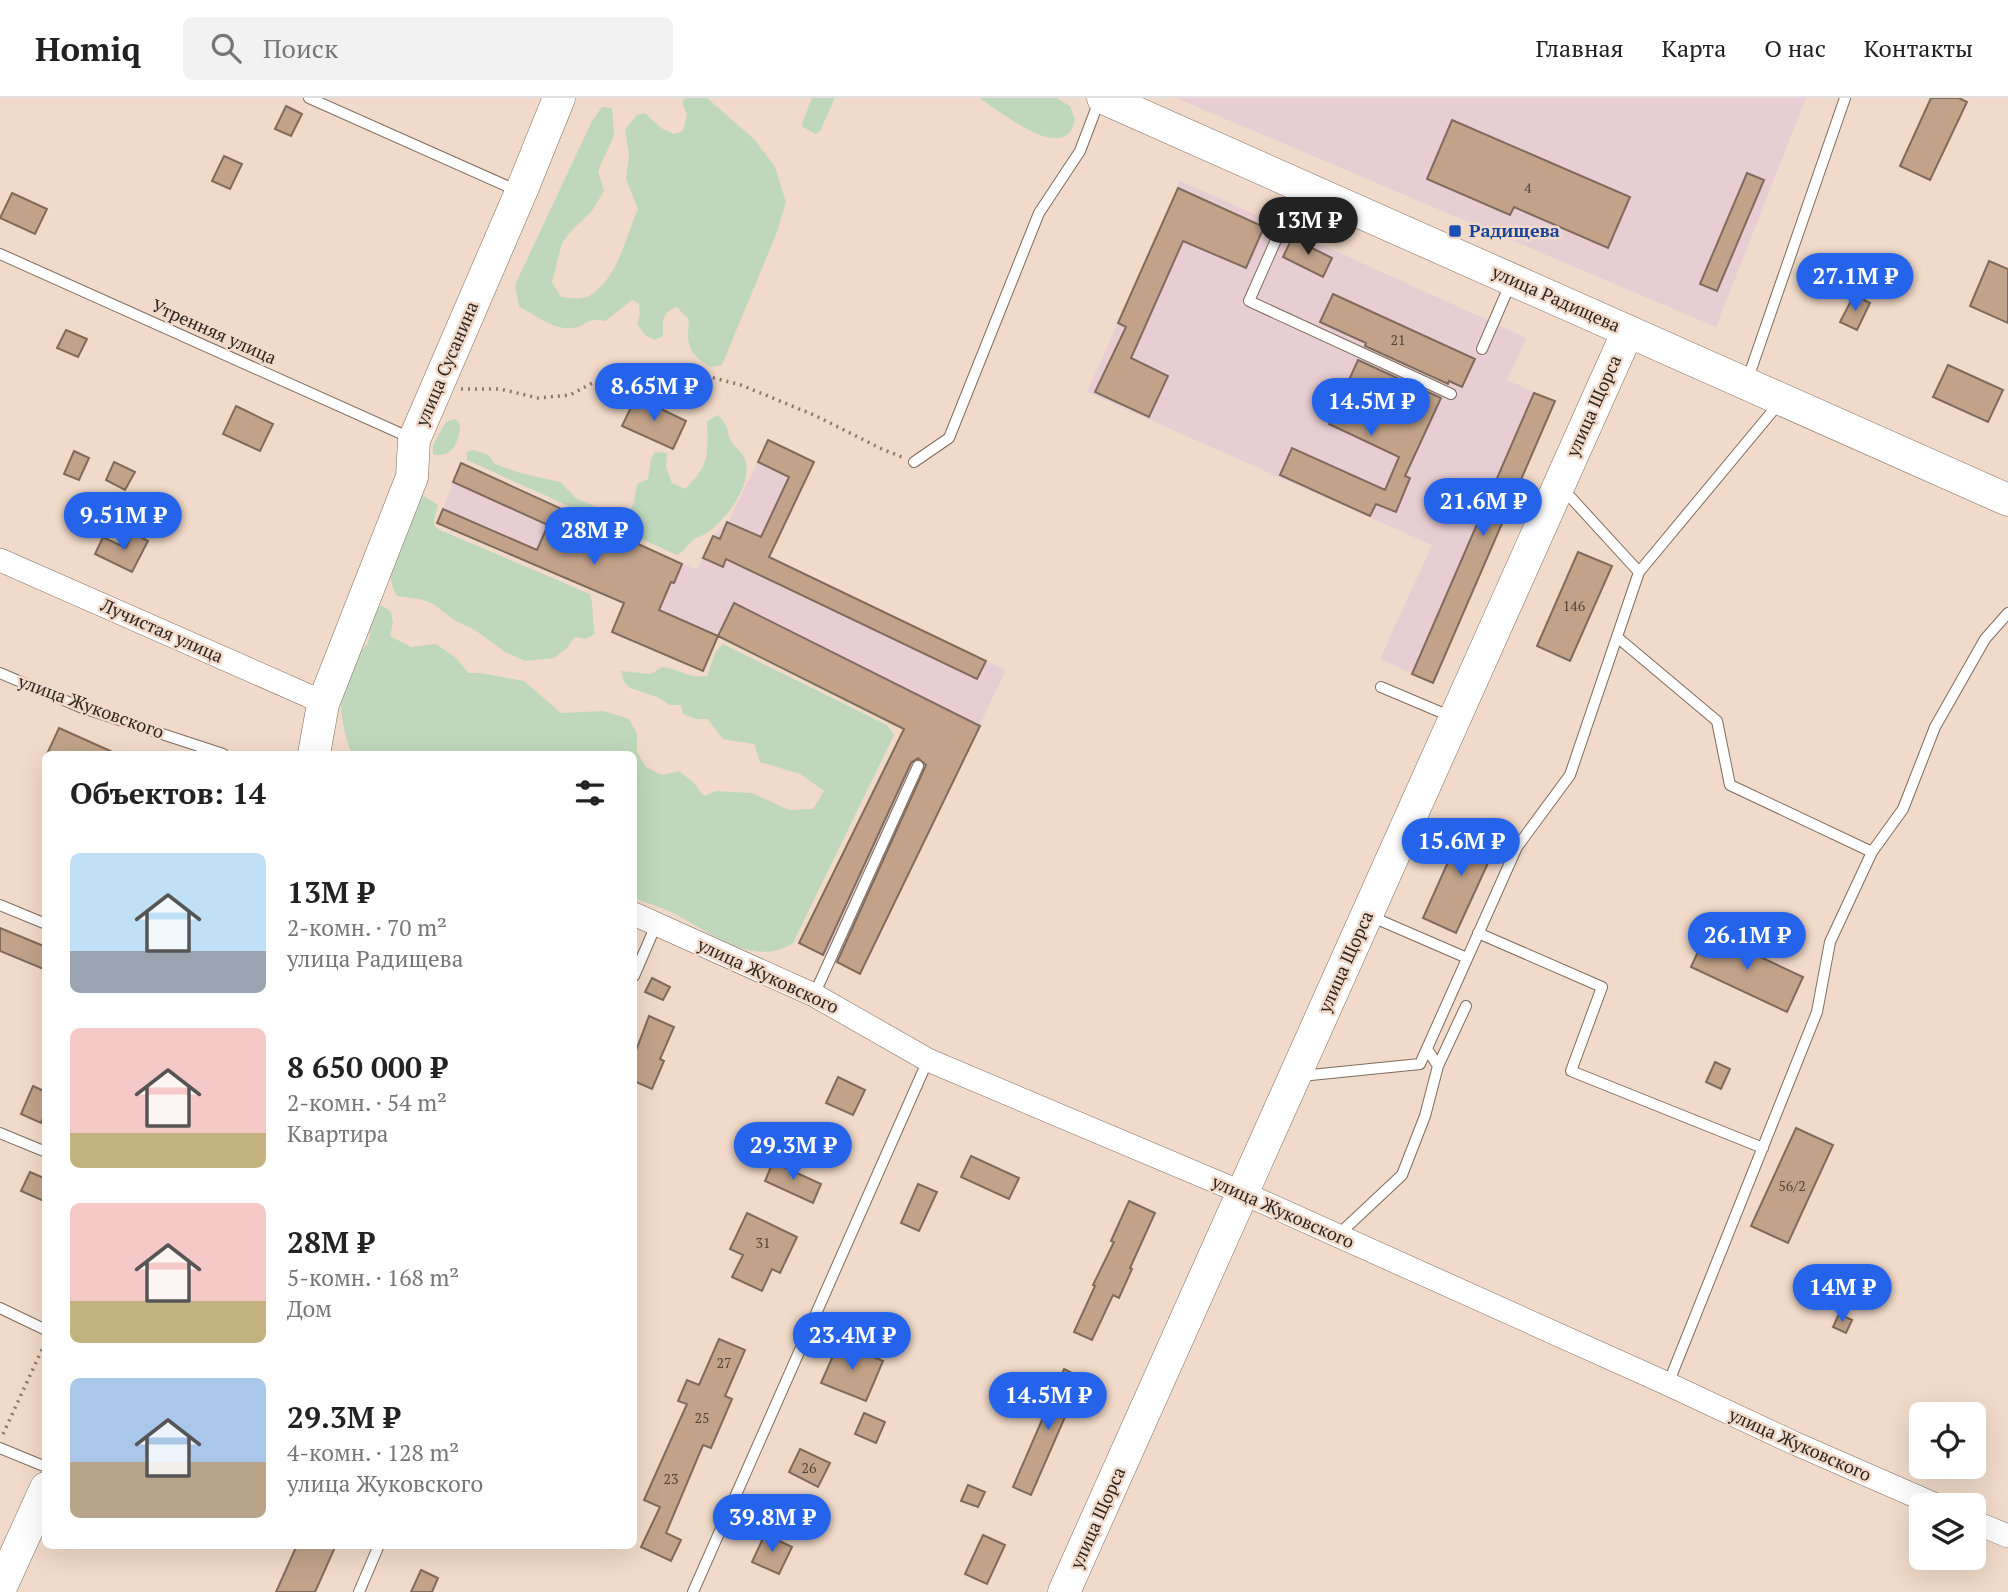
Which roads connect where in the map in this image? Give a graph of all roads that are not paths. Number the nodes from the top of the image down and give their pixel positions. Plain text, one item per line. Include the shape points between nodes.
1 (309, 98) edge
2 (559, 98) edge
3 (1102, 98) edge
4 (1845, 98) edge
5 (1300, 185) junction
6 (521, 192) junction
7 (0, 254) edge
8 (1513, 280) junction
9 (1628, 331) junction
10 (1482, 349) dead end
11 (1746, 384) junction
12 (1451, 394) dead end
13 (1783, 400) junction
14 (414, 440) junction
15 (914, 462) road end
16 (1559, 484) junction
17 (2008, 500) edge
18 (0, 560) edge
19 (1639, 572) junction
20 (2008, 613) edge
21 (1617, 638) junction
22 (0, 673) edge
23 (1381, 687) dead end
24 (323, 704) junction
25 (1455, 719) junction
26 (214, 751) edge
27 (315, 751) edge
28 (918, 766) dead end
29 (1872, 852) junction
30 (0, 905) edge
31 (1367, 915) junction
32 (637, 916) edge
33 (42, 922) edge
34 (656, 925) junction
35 (1478, 933) junction
36 (1467, 958) junction
37 (637, 969) edge
38 (814, 995) junction
39 (1466, 1006) dead end
40 (1427, 1049) junction
41 (929, 1060) junction
42 (1438, 1066) junction
43 (1295, 1076) junction
44 (0, 1133) edge
45 (1763, 1148) junction
46 (42, 1150) edge
47 (1242, 1193) junction
48 (1337, 1236) junction
49 (0, 1308) edge
50 (42, 1328) edge
51 (1668, 1384) junction
52 (0, 1448) edge
53 (42, 1465) edge
54 (1909, 1493) edge
55 (42, 1497) edge
56 (1986, 1527) edge
57 (2008, 1536) edge
58 (377, 1549) edge
59 (0, 1589) edge
60 (359, 1592) edge
61 (693, 1592) edge
62 (1064, 1592) edge

1 - 6 lane
2 - 6 street, улица Сусанина
3 - 5 street, улица Радищева
3 - 15 lane via 1080,151 1040,214 949,438
4 - 11 lane
5 - 8 street, улица Радищева
5 - 12 lane via 1249,301
6 - 14 street, улица Сусанина
7 - 14 lane, Утренняя улица
8 - 9 street, улица Радищева
8 - 10 lane
9 - 11 street, улица Радищева
9 - 16 street, улица Щорса
11 - 13 street, улица Радищева
13 - 17 street, улица Радищева
13 - 19 lane
14 - 24 street, улица Сусанина via 412,477
16 - 19 lane
16 - 25 street, улица Щорса
18 - 24 street, Лучистая улица
19 - 21 lane
20 - 29 lane via 1985,639 1935,727 1903,808
21 - 29 lane via 1717,721 1730,785
21 - 35 lane via 1570,775 1517,847
22 - 26 lane, улица Жуковского via 80,707
23 - 25 lane
24 - 27 street, улица Сусанина
25 - 31 street, улица Щорса
28 - 38 lane
29 - 45 lane via 1830,942 1817,1012
30 - 33 lane
31 - 36 lane
31 - 43 street, улица Щорса
32 - 34 street, улица Жуковского
34 - 37 lane
34 - 38 street, улица Жуковского
35 - 36 lane
35 - 45 lane via 1602,987 1571,1071
36 - 40 lane
38 - 41 street, улица Жуковского
39 - 42 lane
40 - 42 lane
40 - 43 lane via 1420,1064
41 - 47 street, улица Жуковского
41 - 61 lane
42 - 48 lane via 1402,1175
43 - 47 street, улица Щорса
44 - 46 lane
45 - 51 lane
47 - 48 street, улица Жуковского
47 - 62 street, улица Щорса
48 - 51 street, улица Жуковского
49 - 50 lane
51 - 54 street, улица Жуковского
52 - 53 lane
55 - 59 street
56 - 57 street
58 - 60 lane

